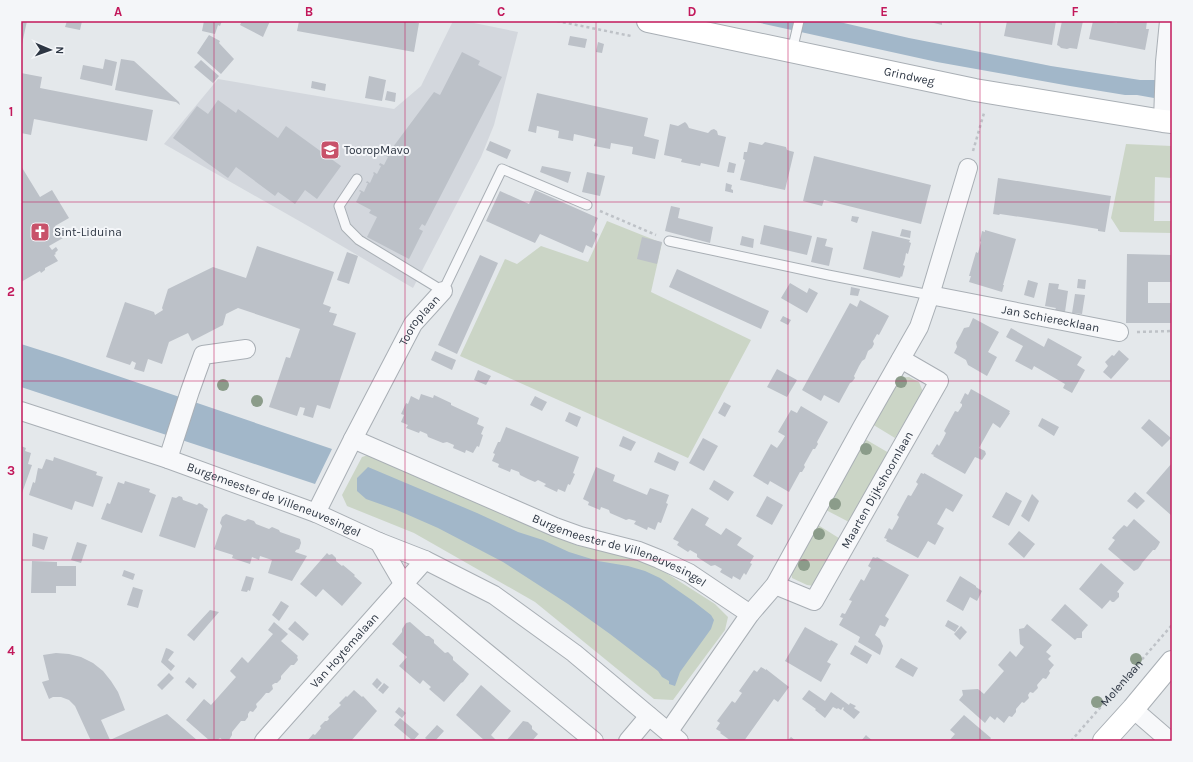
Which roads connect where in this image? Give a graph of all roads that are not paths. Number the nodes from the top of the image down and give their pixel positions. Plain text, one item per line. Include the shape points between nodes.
1 (648, 21) edge
2 (799, 21) edge
3 (1169, 21) edge
4 (794, 43) junction
5 (1166, 117) edge
6 (968, 168) road end
7 (357, 178) dead end
8 (587, 205) road end
9 (669, 241) road end
10 (443, 291) junction
11 (930, 295) junction
12 (1119, 332) road end
13 (246, 348) dead end
14 (901, 359) junction
15 (21, 411) edge
16 (350, 445) junction
17 (168, 459) junction
18 (316, 513) junction
19 (379, 542) junction
20 (425, 560) junction
21 (404, 585) junction
22 (775, 585) junction
23 (750, 614) junction
24 (1172, 662) edge
25 (1133, 709) junction
26 (650, 716) junction
27 (674, 736) edge
28 (264, 741) edge
29 (594, 741) edge
30 (628, 741) edge
31 (1104, 741) edge
32 (1170, 741) edge

1 - 4 street, Grindweg
2 - 4 lane
3 - 5 street via 1165,62
4 - 5 street, Grindweg via 975,90
6 - 11 street
7 - 10 lane via 339,206 346,227 359,240
8 - 10 lane, Tooroplaan via 502,169
9 - 11 lane
10 - 16 street, Tooroplaan via 413,324
11 - 12 street, Jan Schierecklaan
11 - 14 street via 919,328
13 - 17 street via 203,355
14 - 22 street
14 - 22 street, Maarten Dijkshoornlaan via 939,381 936,388 814,601
15 - 17 street, Burgemeester de Villeneuvesingel
16 - 18 street, Tooroplaan
16 - 23 street, Burgemeester de Villeneuvesingel via 555,527 660,559 689,573
17 - 18 street, Burgemeester de Villeneuvesingel
18 - 19 street, Burgemeester de Villeneuvesingel
19 - 20 street, Burgemeester de Villeneuvesingel
19 - 21 street
20 - 21 street, Van Hoytemalaan
20 - 26 street, Burgemeester de Villeneuvesingel via 494,595 574,653
21 - 28 street, Van Hoytemalaan
21 - 29 street
22 - 23 street
23 - 27 street, Burgemeester de Villeneuvesingel
24 - 25 street, Molenlaan
25 - 31 street, Molenlaan
25 - 32 street
26 - 27 street, Burgemeester de Villeneuvesingel
26 - 30 street

